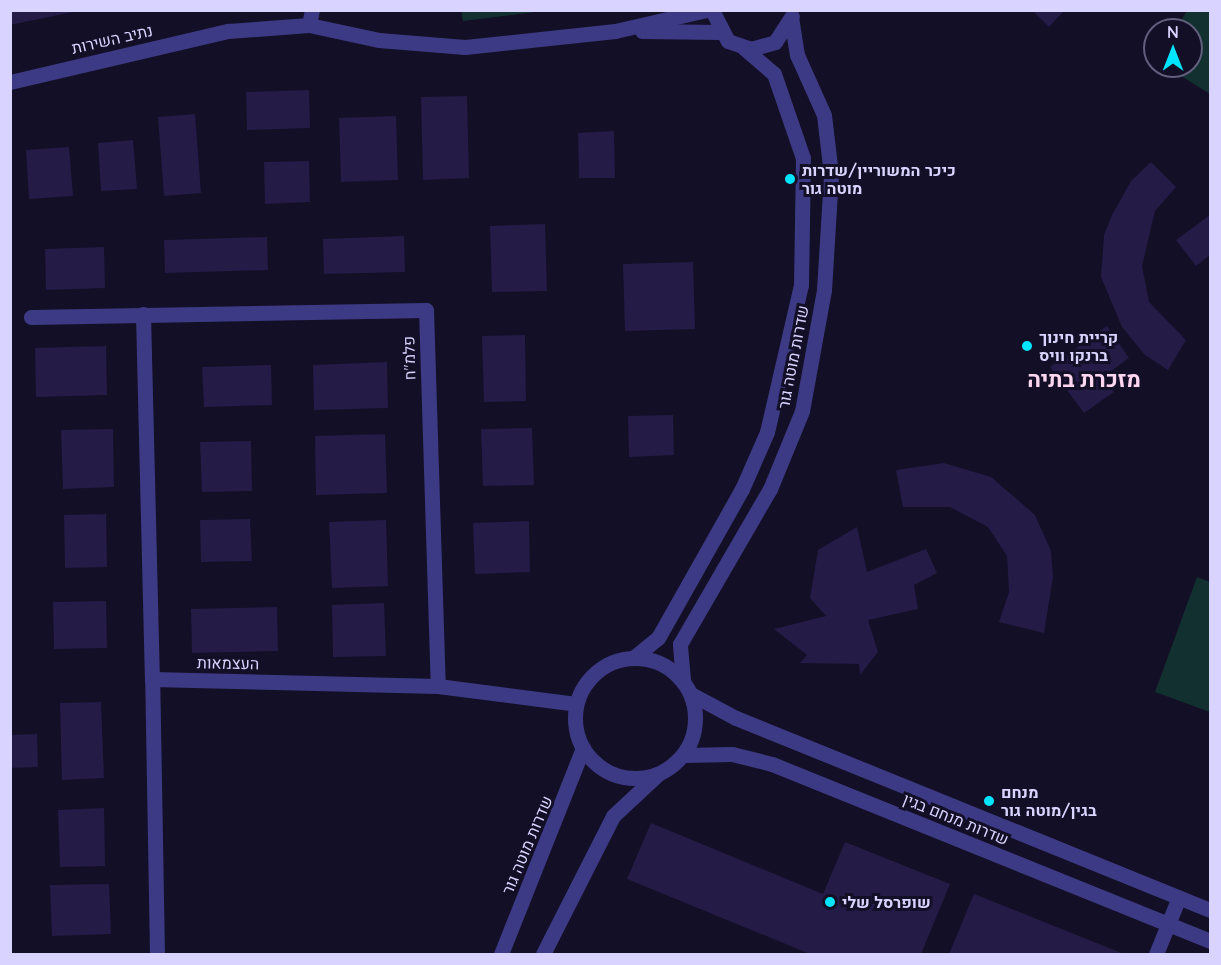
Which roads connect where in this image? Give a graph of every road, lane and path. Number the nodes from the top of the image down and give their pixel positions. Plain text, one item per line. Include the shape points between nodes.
1 (707, 10) edge
2 (712, 10) edge
3 (792, 14) edge
4 (311, 18) edge
5 (615, 31) junction
6 (720, 32) junction
7 (744, 48) junction
8 (10, 82) edge
9 (143, 314) junction
10 (31, 317) dead end
11 (633, 658) junction
12 (152, 679) junction
13 (683, 680) junction
14 (438, 686) junction
15 (691, 694) junction
16 (576, 704) junction
17 (583, 748) junction
18 (683, 755) junction
19 (658, 774) junction
20 (1179, 897) junction
21 (1210, 910) edge
22 (1168, 924) junction
23 (1210, 941) edge
24 (157, 954) edge
25 (501, 954) edge
26 (543, 954) edge
27 (1156, 954) edge

1 - 5 street, נתיב השירות
2 - 6 street
3 - 7 street via 775,42
3 - 13 street, שדרות מוטה גור via 797,55 824,115 831,174 824,290 802,411 770,489 680,644
4 - 5 street, נתיב השירות via 379,40 465,47
4 - 8 street, נתיב השירות via 228,31
5 - 6 street, נתיב השירות
6 - 7 street, שדרות מוטה גור
7 - 11 street, שדרות מוטה גור via 774,74 803,158 801,285 767,432 746,479 658,638
9 - 10 street, פלמ"ח
9 - 12 street
9 - 14 street, פלמ"ח via 426,310
11 - 13 street via 656,661
11 - 16 street via 596,672
12 - 14 street, העצמאות
12 - 24 street
13 - 15 street
14 - 16 street, העצמאות
15 - 18 street via 695,726
15 - 20 street, שדרות מנחם בגין via 736,718
16 - 17 street
17 - 19 street via 616,775
17 - 25 street, שדרות מוטה גור
18 - 19 street
18 - 22 street, שדרות מנחם בגין via 732,754 772,764
19 - 26 street via 613,816
20 - 21 street, שדרות מנחם בגין
20 - 22 street
22 - 23 street, שדרות מנחם בגין
22 - 27 street

